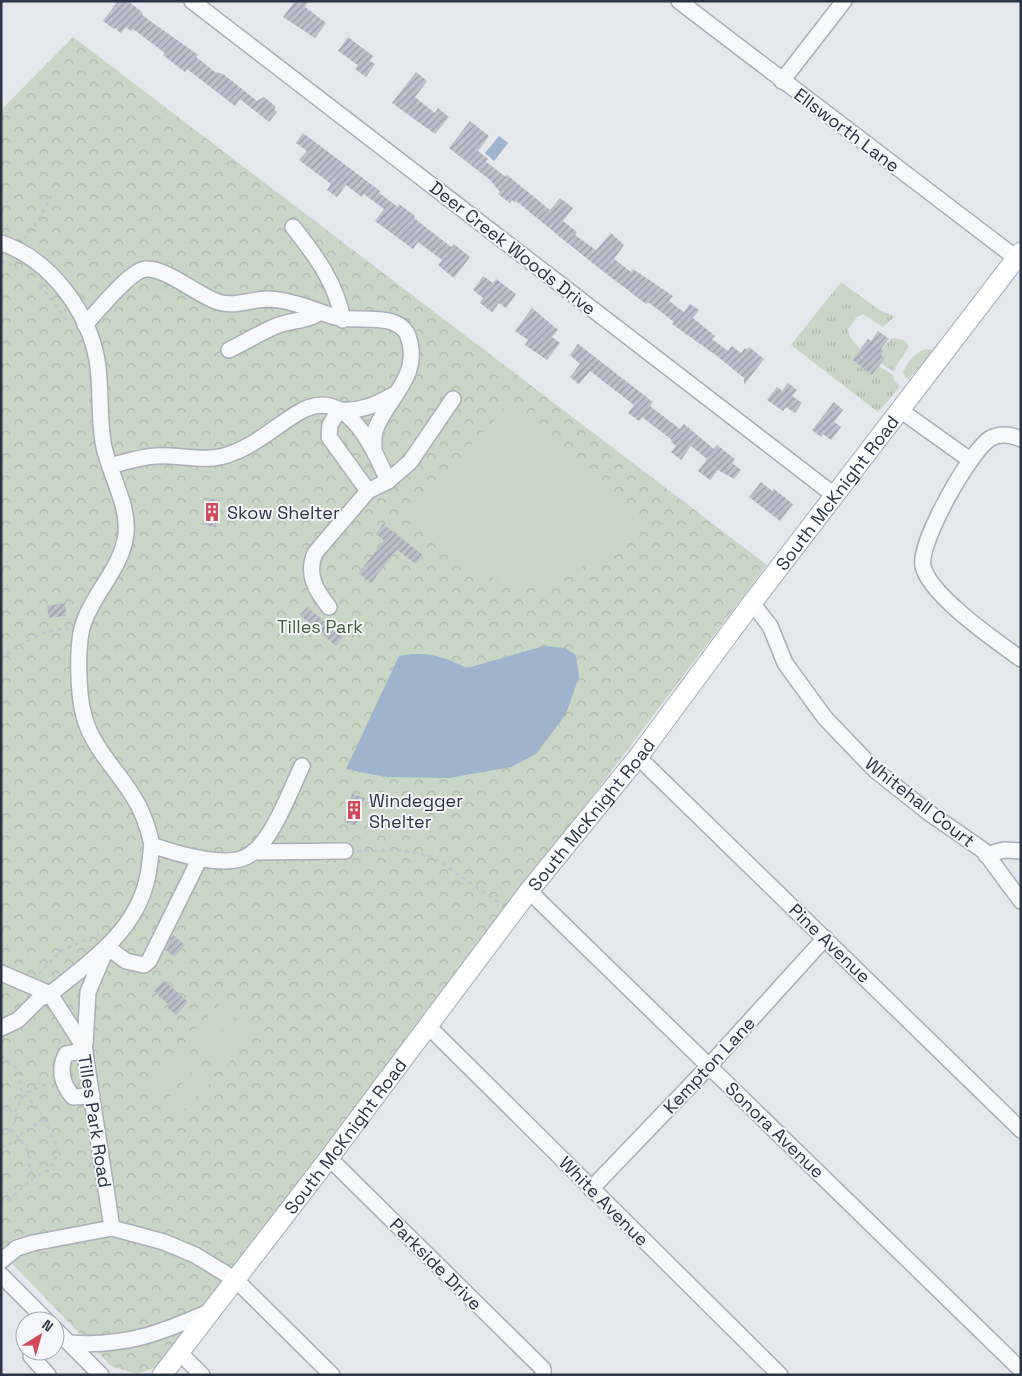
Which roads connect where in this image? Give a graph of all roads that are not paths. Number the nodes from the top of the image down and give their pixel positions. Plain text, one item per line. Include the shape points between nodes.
1 (192, 1) edge
2 (679, 1) edge
3 (844, 1) edge
4 (782, 80) junction
5 (293, 227) dead end
6 (8, 246) edge
7 (1018, 255) edge
8 (320, 312) junction
9 (343, 320) junction
10 (86, 324) junction
11 (229, 350) dead end
12 (394, 395) junction
13 (453, 399) dead end
14 (339, 410) junction
15 (900, 410) junction
16 (1021, 439) edge
17 (374, 451) junction
18 (970, 460) junction
19 (110, 466) junction
20 (388, 481) junction
21 (368, 491) junction
22 (834, 494) junction
23 (752, 603) junction
24 (329, 607) dead end
25 (1021, 659) edge
26 (638, 757) junction
27 (302, 766) dead end
28 (152, 845) junction
29 (345, 851) road end
30 (1021, 851) edge
31 (253, 852) junction
32 (986, 855) junction
33 (200, 858) junction
34 (529, 891) junction
35 (1018, 892) edge
36 (825, 938) junction
37 (107, 947) junction
38 (1, 973) edge
39 (50, 994) junction
40 (428, 1027) junction
41 (1, 1028) edge
42 (85, 1048) junction
43 (709, 1066) junction
44 (92, 1096) junction
45 (1021, 1130) edge
46 (329, 1158) junction
47 (591, 1189) junction
48 (112, 1228) junction
49 (1, 1261) edge
50 (1, 1276) edge
51 (236, 1280) junction
52 (36, 1311) edge
53 (211, 1311) junction
54 (65, 1339) edge
55 (70, 1343) junction
56 (179, 1352) junction
57 (35, 1361) edge
58 (1021, 1370) edge
59 (545, 1373) edge
60 (48, 1375) edge
61 (101, 1375) edge
62 (162, 1375) edge
63 (202, 1375) edge
64 (332, 1375) edge
65 (780, 1375) edge

1 - 22 street, Deer Creek Woods Drive
2 - 4 street, Ellsworth Lane
3 - 4 street
4 - 7 street, Ellsworth Lane
5 - 9 street via 328,276 338,296
6 - 10 street via 46,268
7 - 15 main road, South McKnight Road
8 - 9 street
8 - 10 street via 268,299 217,302 157,271 146,269 133,274
8 - 11 street via 314,318 294,320 275,327
9 - 12 street via 378,319 396,323 407,334 411,369
10 - 19 street via 97,361 104,447
12 - 14 street via 377,405
12 - 17 street via 375,430
13 - 20 street via 410,462
14 - 17 street via 359,426
14 - 19 street via 315,404 297,412 248,447 222,457 155,456
14 - 21 street via 330,426 329,437
15 - 18 street
15 - 22 main road, South McKnight Road
16 - 18 street via 1002,435 991,438
17 - 20 street
18 - 25 street via 928,535 923,565 928,580 981,631
19 - 28 street via 126,521 126,535 110,576 83,623 78,666 84,716 99,748 141,810
20 - 21 street
21 - 24 street via 315,553 311,562 318,593
22 - 23 main road, South McKnight Road
23 - 26 main road, South McKnight Road
23 - 32 street, Whitehall Court via 770,626 785,663 825,718 875,770
26 - 34 main road, South McKnight Road
26 - 36 street, Pine Avenue
27 - 31 street via 270,832
28 - 33 street
28 - 37 street via 147,880 134,914
29 - 31 street
30 - 32 street, Whitehall Court via 1004,850
31 - 33 street via 232,861
32 - 35 street, Whitehall Court
33 - 37 street via 149,961 144,965 126,961
34 - 40 main road, South McKnight Road
34 - 43 street, Sonora Avenue
36 - 43 street, Kempton Lane
36 - 45 street, Pine Avenue
37 - 39 street
37 - 42 street via 88,992
38 - 39 street
39 - 41 street via 39,999 18,1020
39 - 42 street, Tilles Park Road
40 - 46 main road, South McKnight Road
40 - 47 street, White Avenue
42 - 44 street, Tilles Park Road
42 - 44 street via 66,1054 61,1073 66,1090 73,1097
43 - 47 street, Kempton Lane
43 - 58 street, Sonora Avenue
44 - 48 street, Tilles Park Road
46 - 51 main road, South McKnight Road
46 - 59 street, Parkside Drive
47 - 65 street, White Avenue
48 - 49 street via 25,1245
48 - 51 street via 164,1242 195,1255
50 - 52 street
51 - 53 main road, South McKnight Road
51 - 64 street
53 - 55 street via 159,1334 134,1340
53 - 56 main road, South McKnight Road
54 - 55 street
55 - 61 street
56 - 62 main road, South McKnight Road
56 - 63 street
57 - 60 street

